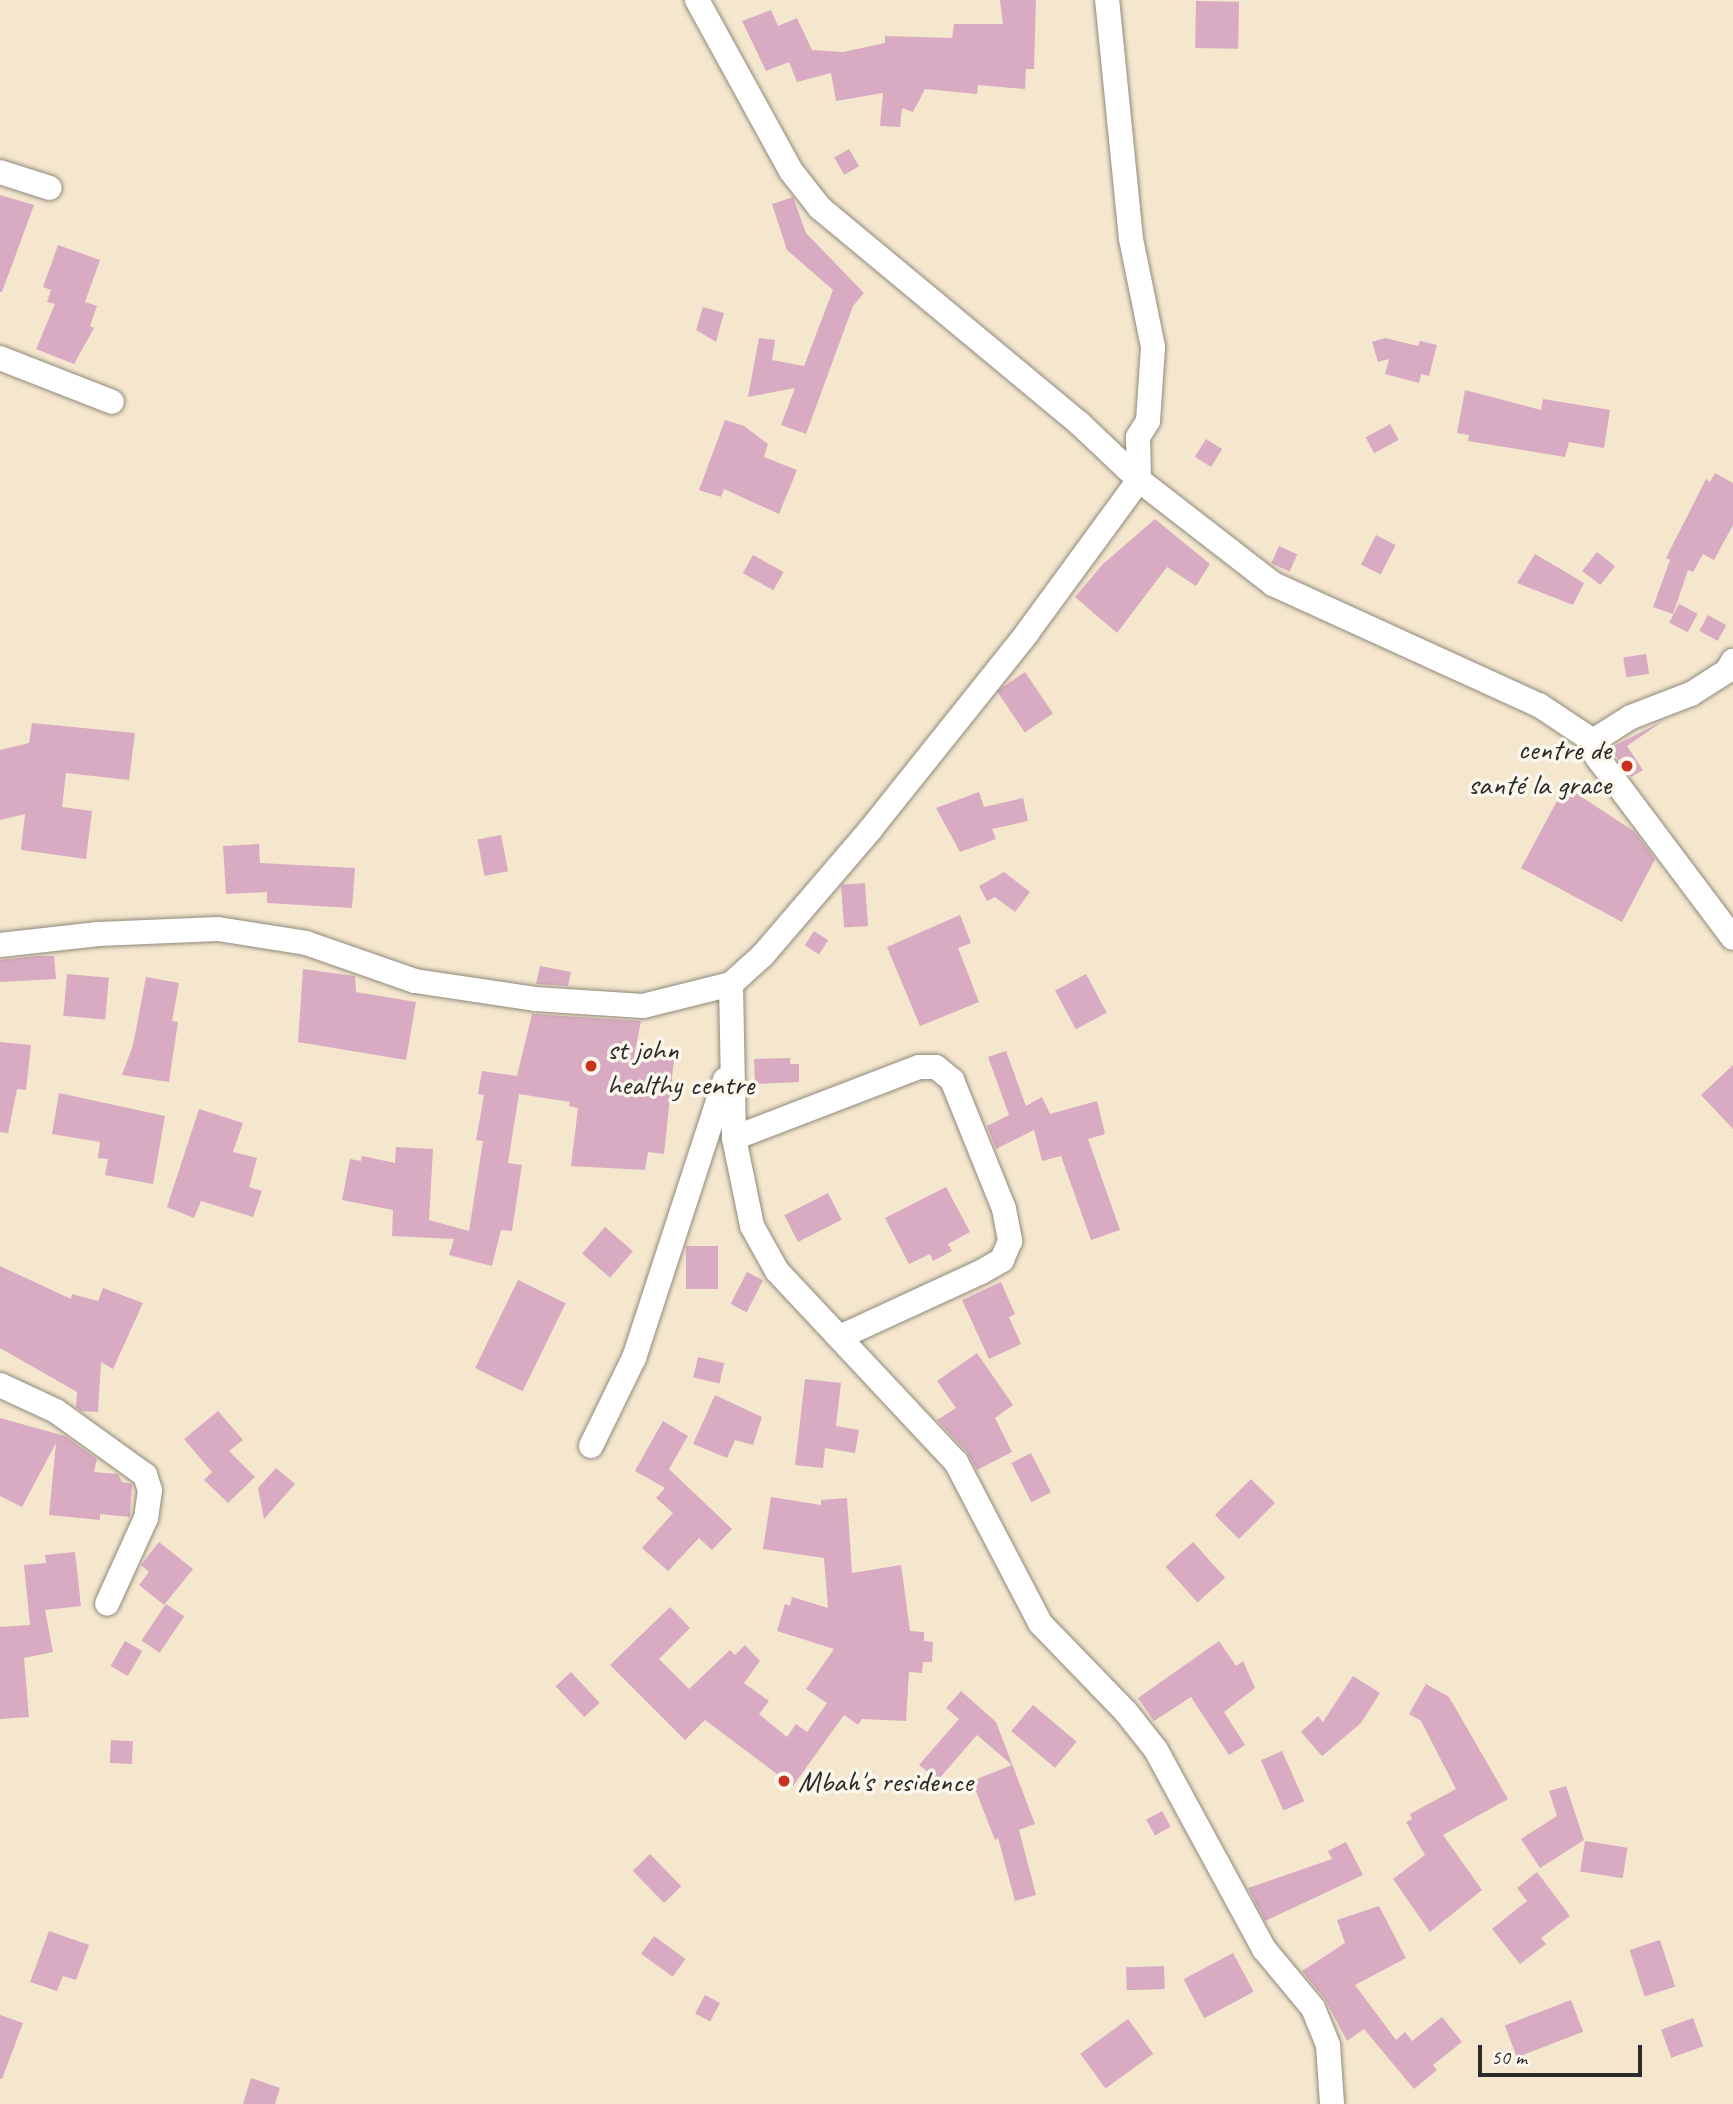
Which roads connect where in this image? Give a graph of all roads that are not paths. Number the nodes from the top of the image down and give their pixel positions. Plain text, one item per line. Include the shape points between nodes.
1 (697, 0) edge
2 (1107, 0) edge
3 (0, 172) edge
4 (50, 188) dead end
5 (0, 358) edge
6 (112, 402) dead end
7 (1139, 480) junction
8 (1733, 661) edge
9 (1593, 741) junction
10 (1733, 938) edge
11 (0, 945) edge
12 (731, 984) junction
13 (730, 1067) junction
14 (734, 1138) junction
15 (840, 1337) junction
16 (0, 1385) edge
17 (591, 1446) dead end
18 (107, 1604) dead end
19 (1332, 2104) edge

1 - 7 street via 791,171 821,208 1079,423
2 - 7 street via 1131,239 1153,347 1147,421 1138,437
3 - 4 street
5 - 6 street
7 - 9 street via 1273,584 1539,705
7 - 12 street via 1027,633 870,830 764,955
8 - 9 street via 1727,671 1691,694 1631,717
9 - 10 street via 1597,757
11 - 12 street via 218,929 306,943 415,981 536,999 643,1006
12 - 13 street
13 - 14 street
13 - 17 street via 639,1346
14 - 15 street via 752,1226 777,1271
14 - 15 street via 919,1067 936,1067 952,1080 1004,1209 1010,1241 1002,1260
15 - 19 street via 956,1462 1040,1623 1156,1750 1264,1949 1313,2008 1328,2045
16 - 18 street via 56,1411 145,1475 150,1490 146,1518

